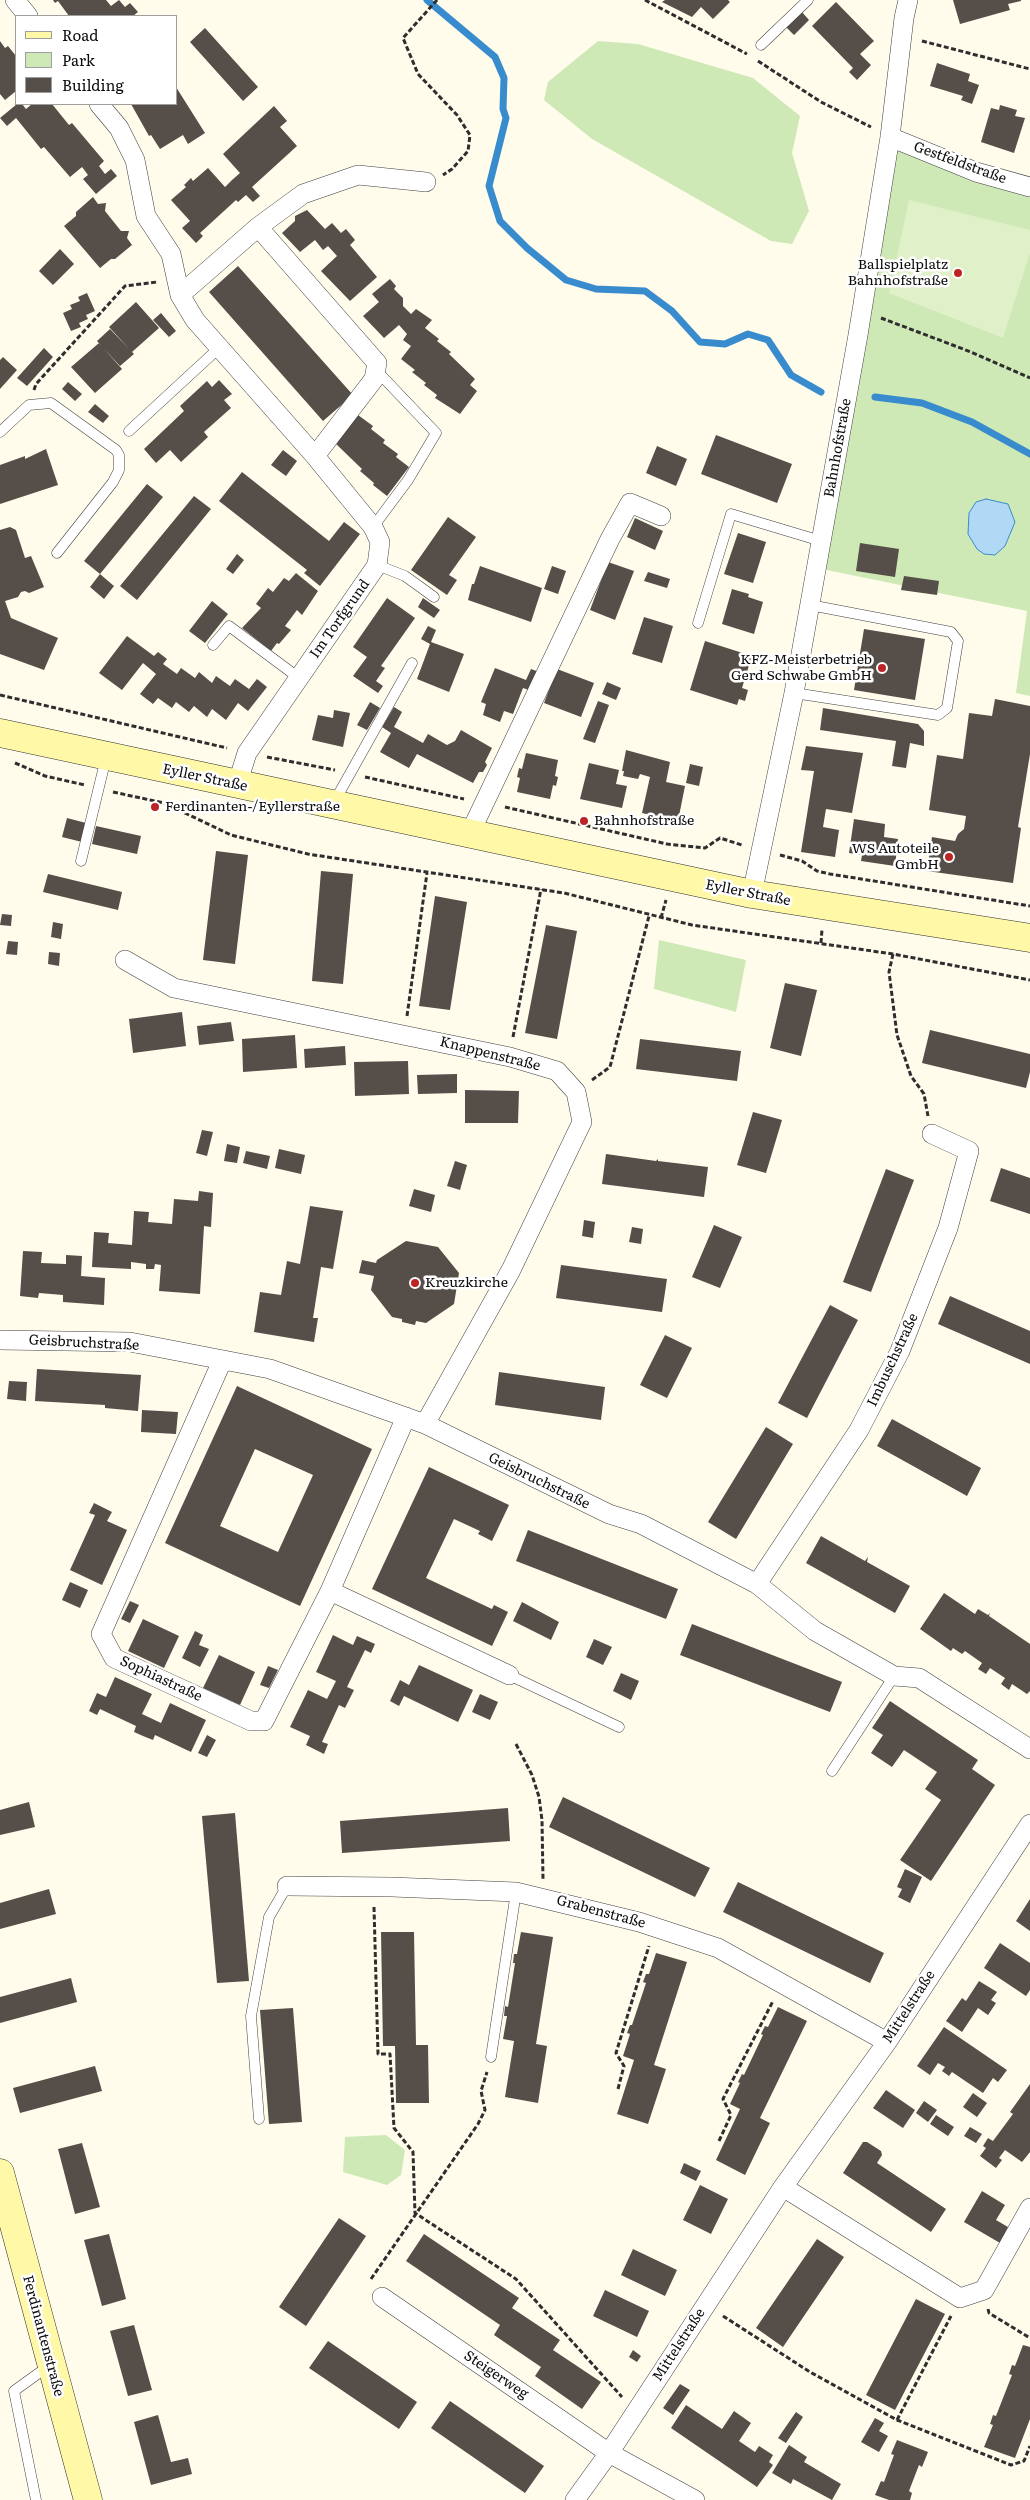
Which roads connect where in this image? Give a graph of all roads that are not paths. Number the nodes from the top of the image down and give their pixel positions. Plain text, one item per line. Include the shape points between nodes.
1 (15, 0) edge
2 (808, 0) edge
3 (908, 0) edge
4 (27, 15) edge
5 (761, 45) dead end
6 (100, 105) edge
7 (890, 137) junction
8 (426, 182) road end
9 (1030, 188) edge
10 (258, 228) junction
11 (179, 287) junction
12 (219, 348) junction
13 (376, 370) junction
14 (0, 432) edge
15 (129, 432) dead end
16 (315, 456) junction
17 (661, 516) dead end
18 (373, 527) junction
19 (821, 541) junction
20 (57, 553) dead end
21 (377, 566) junction
22 (434, 597) dead end
23 (810, 605) junction
24 (698, 622) dead end
25 (213, 645) dead end
26 (412, 663) dead end
27 (299, 678) junction
28 (794, 693) junction
29 (0, 733) edge
30 (106, 757) junction
31 (237, 785) junction
32 (333, 805) junction
33 (470, 833) junction
34 (81, 861) dead end
35 (752, 894) junction
36 (1030, 938) edge
37 (125, 960) dead end
38 (932, 1134) road end
39 (0, 1340) edge
40 (222, 1361) junction
41 (406, 1418) junction
42 (425, 1424) junction
43 (757, 1584) junction
44 (330, 1591) junction
45 (509, 1675) joint
46 (894, 1676) junction
47 (619, 1726) dead end
48 (1030, 1748) edge
49 (832, 1771) dead end
50 (1030, 1824) edge
51 (287, 1886) joint
52 (516, 1892) junction
53 (887, 2042) junction
54 (491, 2057) road end
55 (259, 2119) dead end
56 (0, 2172) edge
57 (783, 2187) junction
58 (1030, 2208) edge
59 (382, 2297) road end
60 (50, 2364) junction
61 (609, 2453) junction
62 (36, 2500) edge
63 (88, 2500) edge
64 (575, 2500) edge
65 (695, 2500) edge

1 - 4 street
2 - 5 lane
3 - 7 street, Bahnhofstraße
6 - 11 street, Im Torfgrund via 119,128 135,160 146,216 171,254
7 - 9 street, Gestfeldstraße via 976,172
7 - 19 street, Bahnhofstraße
8 - 10 street via 358,175 303,194
10 - 11 street
10 - 13 street via 377,363
11 - 12 street, Im Torfgrund via 195,320
12 - 15 lane
12 - 16 street, Im Torfgrund
13 - 16 street via 374,379
13 - 18 lane via 436,433 408,480
14 - 20 lane via 29,405 52,402 116,450 121,460 113,482
16 - 18 street, Im Torfgrund
17 - 33 street via 630,503
18 - 21 street, Im Torfgrund via 380,542
19 - 23 street, Bahnhofstraße
19 - 24 lane via 731,514
21 - 22 lane via 405,576
21 - 27 street, Im Torfgrund
23 - 28 street, Bahnhofstraße
23 - 28 lane via 951,632 958,640 947,708 938,715
25 - 27 lane via 229,626
26 - 32 lane
27 - 31 street, Im Torfgrund via 247,753
28 - 35 street, Bahnhofstraße
29 - 30 main road, Eyller Straße
30 - 31 main road, Eyller Straße
30 - 34 lane
31 - 32 main road, Eyller Straße
32 - 33 main road, Eyller Straße
33 - 35 main road, Eyller Straße
35 - 36 main road, Eyller Straße
37 - 42 street, Knappenstraße via 174,988 510,1057 557,1071 576,1092 582,1122 511,1270
38 - 43 street, Imbuschstraße via 969,1151 948,1228 900,1351 859,1430
39 - 40 street, Geisbruchstraße via 130,1342
40 - 41 street, Geisbruchstraße via 270,1369
40 - 44 street, Sophiastraße via 101,1634 114,1658 251,1721 264,1721
41 - 42 street, Geisbruchstraße
41 - 44 street, Sophiastraße
42 - 43 street, Geisbruchstraße via 609,1514 641,1524
43 - 46 street, Geisbruchstraße via 815,1630
44 - 45 street
45 - 47 lane
46 - 48 street, Geisbruchstraße via 919,1678
46 - 49 lane
50 - 53 street, Mittelstraße
51 - 52 street, Grabenstraße
51 - 55 lane via 269,1917 252,2016
52 - 53 street, Grabenstraße via 655,1927 718,1948
52 - 54 lane
53 - 57 street, Mittelstraße
56 - 60 main road, Ferdinantenstraße
57 - 58 street via 960,2298 984,2290
57 - 61 street, Mittelstraße
59 - 61 street, Steigerweg
60 - 62 lane via 14,2391
60 - 63 main road, Ferdinantenstraße
61 - 64 street, Mittelstraße
61 - 65 street

